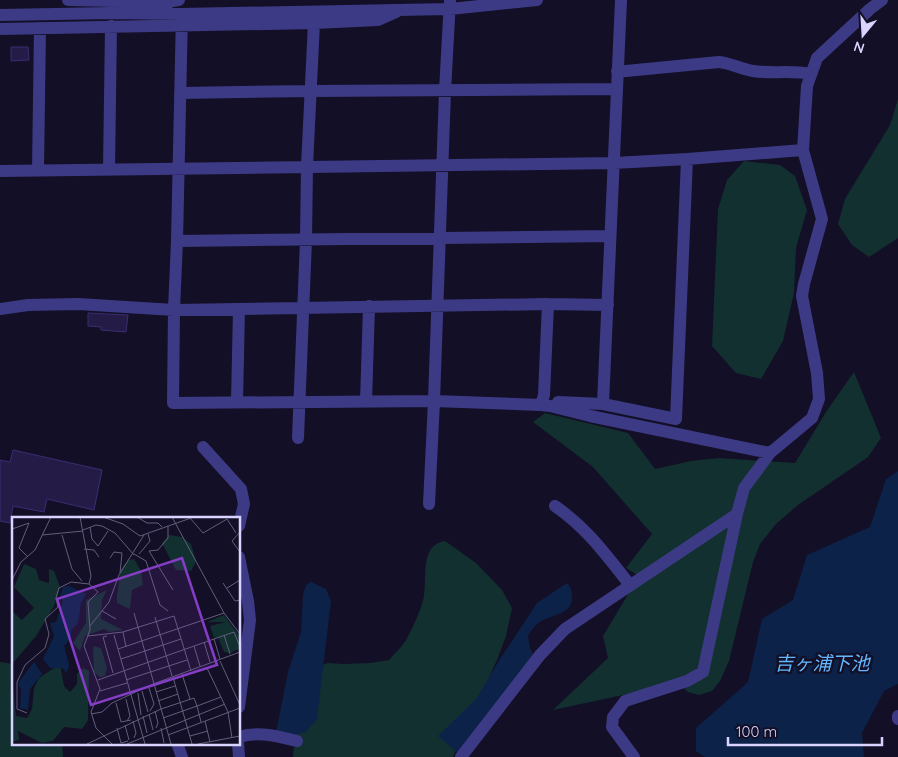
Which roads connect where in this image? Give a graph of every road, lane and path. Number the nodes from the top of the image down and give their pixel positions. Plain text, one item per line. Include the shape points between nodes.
1 (68, 0) edge
2 (537, 0) edge
3 (621, 0) edge
4 (882, 0) edge
5 (450, 4) edge
6 (171, 5) edge
7 (242, 6) edge
8 (312, 12) edge
9 (0, 15) edge
10 (181, 20) junction
11 (111, 26) junction
12 (40, 28) junction
13 (0, 29) edge
14 (617, 71) junction
15 (811, 74) junction
16 (616, 89) junction
17 (311, 91) junction
18 (445, 91) junction
19 (180, 93) junction
20 (803, 150) junction
21 (687, 159) junction
22 (614, 163) junction
23 (442, 165) junction
24 (307, 166) junction
25 (178, 168) junction
26 (38, 170) junction
27 (109, 170) junction
28 (0, 171) edge
29 (610, 236) junction
30 (439, 237) junction
31 (306, 240) junction
32 (177, 241) junction
33 (548, 304) junction
34 (608, 305) junction
35 (369, 306) junction
36 (438, 306) junction
37 (303, 308) junction
38 (0, 309) edge
39 (239, 309) junction
40 (174, 310) junction
41 (434, 401) junction
42 (237, 402) junction
43 (299, 402) junction
44 (366, 402) junction
45 (604, 404) junction
46 (545, 406) junction
47 (298, 438) dead end
48 (203, 447) dead end
49 (770, 453) junction
50 (429, 504) dead end
51 (556, 506) dead end
52 (737, 514) junction
53 (240, 522) edge
54 (240, 562) edge
55 (630, 585) junction
56 (240, 698) edge
57 (240, 737) edge
58 (297, 741) dead end
59 (177, 744) edge
60 (238, 744) edge
61 (182, 757) edge
62 (239, 757) edge
63 (461, 757) edge
64 (634, 757) edge

1 - 6 street
2 - 5 street
3 - 14 street
4 - 15 street via 817,58
5 - 8 street via 400,10
5 - 18 street
6 - 9 street via 111,13
6 - 10 street
7 - 8 street
7 - 10 street
8 - 10 street
8 - 17 street
10 - 11 street
10 - 19 street
11 - 12 street
11 - 27 street
12 - 13 street
12 - 26 street
14 - 15 street via 718,62 752,71
14 - 16 street
15 - 20 street via 807,86
16 - 18 street
16 - 22 street
17 - 18 street
17 - 19 street
17 - 24 street
18 - 23 street
19 - 25 street
20 - 21 street
20 - 49 street via 822,219 802,296 819,399 812,418
21 - 22 street
21 - 45 street via 676,419
22 - 23 street
22 - 29 street
23 - 24 street
23 - 30 street
24 - 25 street
24 - 31 street
25 - 27 street
25 - 32 street
26 - 27 street
26 - 28 street
29 - 30 street
29 - 34 street
30 - 31 street
30 - 36 street
31 - 32 street
31 - 37 street
32 - 40 street
33 - 34 street
33 - 36 street
33 - 46 street
34 - 45 street
35 - 36 street
35 - 37 street
35 - 44 street
36 - 41 street
37 - 39 street
37 - 43 street
38 - 40 street via 78,304
39 - 40 street
39 - 42 street
40 - 42 street via 173,403
41 - 44 street
41 - 46 street
41 - 50 street
42 - 43 street
43 - 44 street
43 - 47 street
45 - 46 street via 552,402
46 - 49 street
48 - 53 street via 241,489 244,504
49 - 52 street via 744,488
51 - 55 street via 597,542
52 - 55 street
52 - 64 street via 703,672 687,681 625,701 613,717 612,727
54 - 56 street via 250,620
55 - 63 street via 565,629 540,655
57 - 58 street via 270,734
59 - 61 street
60 - 62 street

